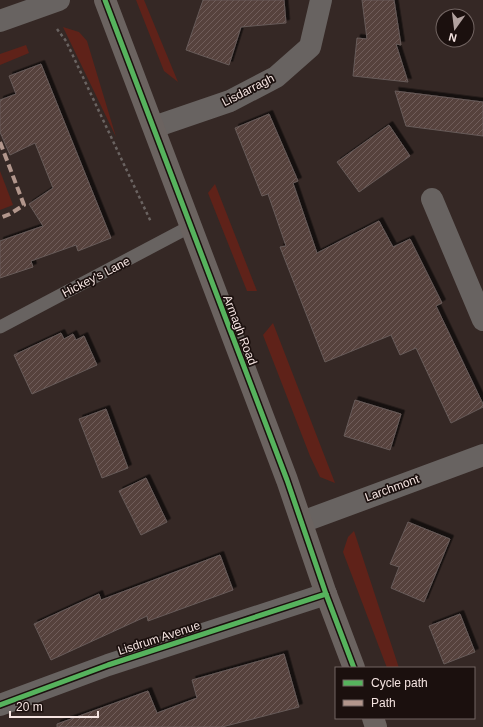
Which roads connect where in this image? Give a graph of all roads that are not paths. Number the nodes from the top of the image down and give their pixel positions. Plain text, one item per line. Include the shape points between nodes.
1 (105, 0) edge
2 (321, 0) edge
3 (50, 3) edge
4 (0, 21) edge
5 (154, 127) junction
6 (432, 199) dead end
7 (190, 226) junction
8 (483, 320) edge
9 (0, 327) edge
10 (483, 455) edge
11 (302, 522) junction
12 (326, 594) junction
13 (354, 667) edge
14 (0, 705) edge

1 - 5 main road, Armagh Road
2 - 5 street, Lisdarragh via 310,47 276,77 230,101
3 - 4 street
5 - 7 main road, Armagh Road
6 - 8 street
7 - 9 lane, Hickey's Lane
7 - 11 main road, Armagh Road
10 - 11 street, Larchmont
11 - 12 main road, Armagh Road
12 - 13 main road, Armagh Road
12 - 14 street, Lisdrum Avenue via 108,665

